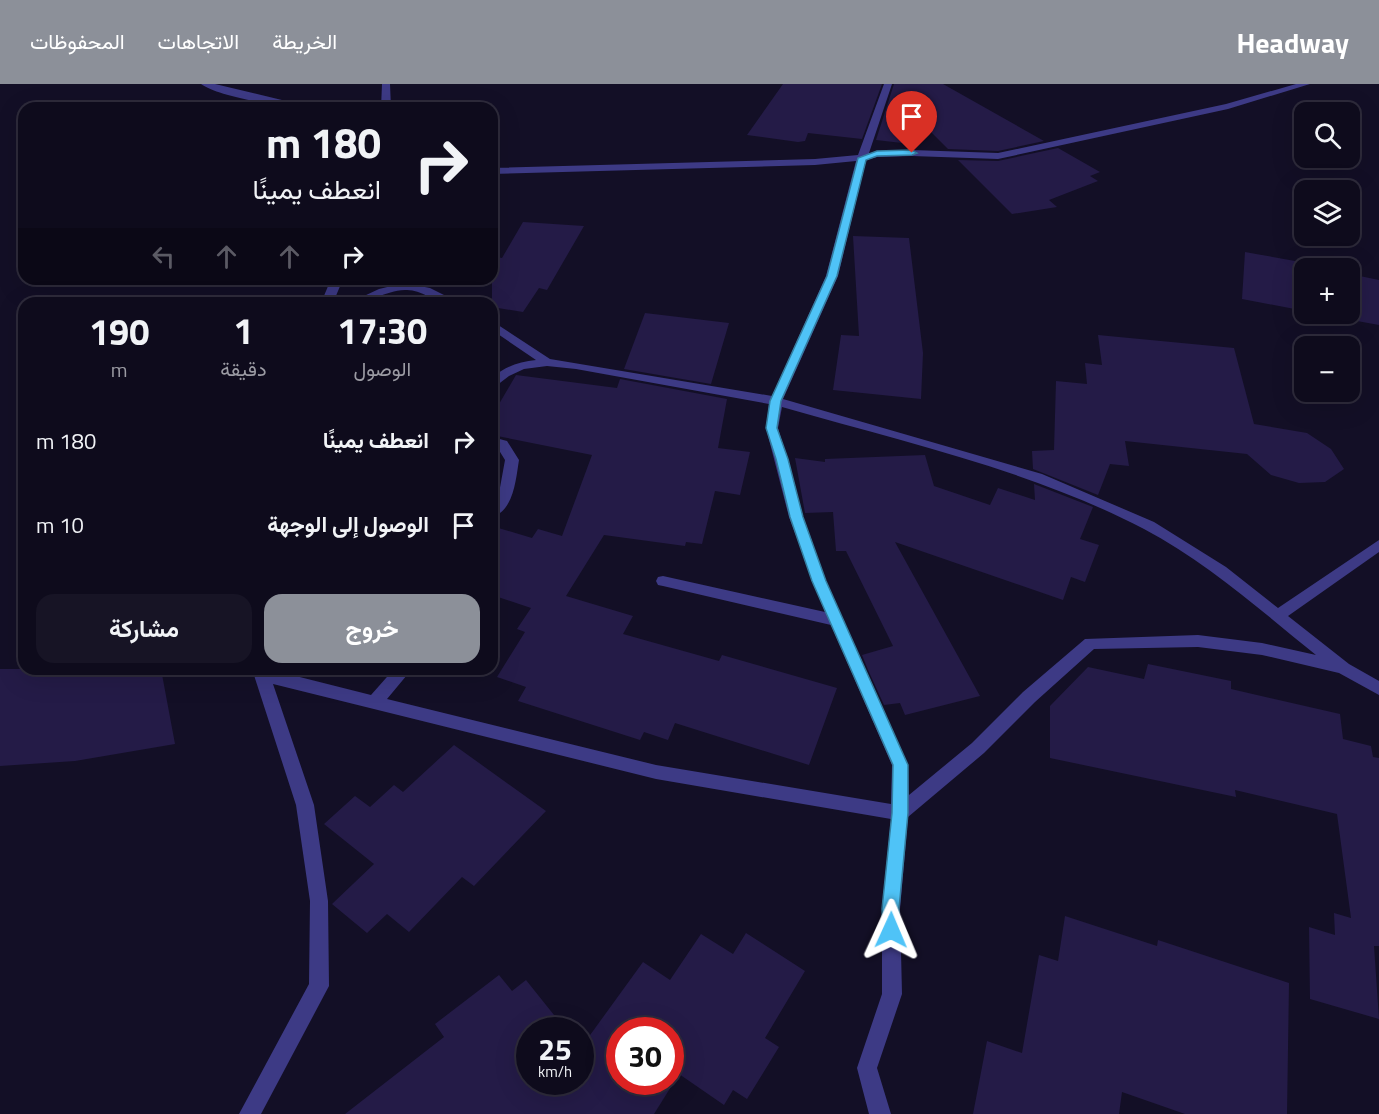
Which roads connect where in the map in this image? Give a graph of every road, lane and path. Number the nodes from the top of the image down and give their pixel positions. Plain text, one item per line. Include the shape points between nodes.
1 (205, 84) edge
2 (386, 84) edge
3 (888, 84) edge
4 (1306, 84) edge
5 (280, 102) edge
6 (386, 102) edge
7 (862, 158) junction
8 (498, 171) edge
9 (368, 297) edge
10 (441, 297) edge
11 (498, 329) edge
12 (548, 362) junction
13 (498, 378) edge
14 (776, 401) junction
15 (498, 443) edge
16 (498, 504) edge
17 (1379, 545) edge
18 (663, 581) dead end
19 (1277, 616) junction
20 (835, 620) junction
21 (1343, 668) junction
22 (262, 675) edge
23 (273, 675) edge
24 (399, 675) edge
25 (1379, 689) edge
26 (376, 701) junction
27 (900, 813) junction
28 (250, 1114) edge
29 (880, 1114) edge

1 - 5 street
2 - 6 street
3 - 7 street
4 - 7 street via 1228,106 998,156 912,153
7 - 8 street
7 - 14 street via 832,276
9 - 10 street via 391,287 417,286
11 - 12 street
12 - 13 street via 503,372
12 - 14 street
14 - 19 street via 1037,477 1149,526 1221,571
14 - 20 street via 772,428 796,517
15 - 16 street via 512,460 506,494
17 - 19 street
18 - 20 street
19 - 21 street
20 - 27 street via 900,765
21 - 25 street
21 - 27 street via 1198,640 1090,643 978,748
22 - 28 street via 305,805 319,902 319,986
23 - 26 street
24 - 26 street
26 - 27 street via 656,772
27 - 29 street via 891,909 892,994 867,1068

